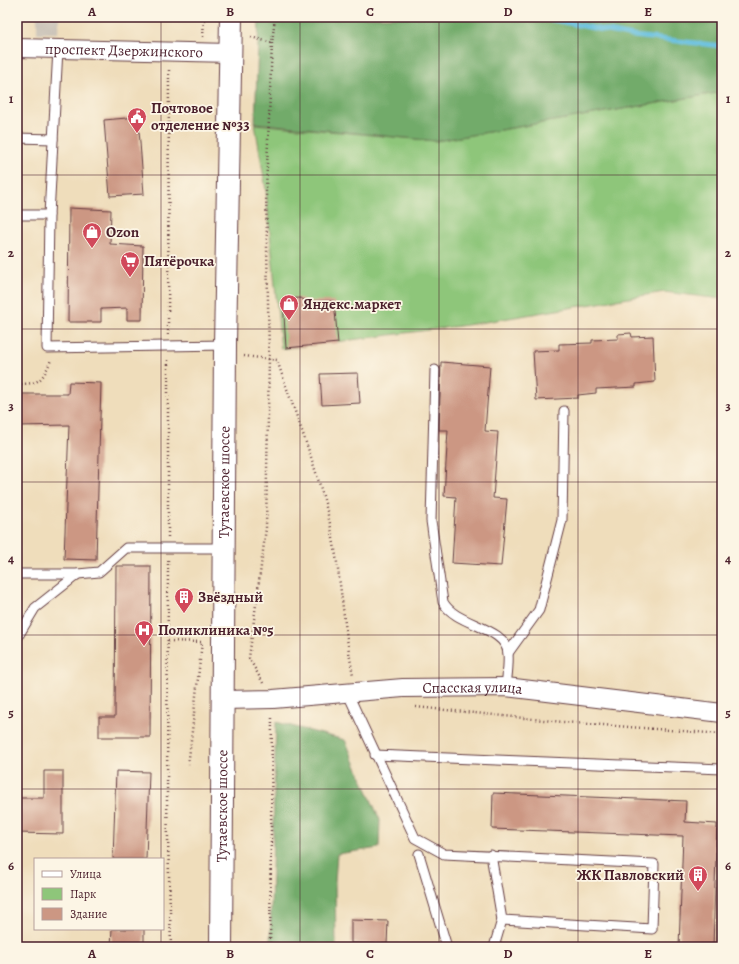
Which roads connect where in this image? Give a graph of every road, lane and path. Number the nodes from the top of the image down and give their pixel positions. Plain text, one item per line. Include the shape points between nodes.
1 (231, 17) edge
2 (275, 17) edge
3 (250, 31) dead end
4 (272, 43) junction
5 (17, 48) edge
6 (58, 49) junction
7 (169, 51) junction
8 (231, 52) junction
9 (17, 138) edge
10 (53, 139) junction
11 (17, 215) edge
12 (49, 215) junction
13 (168, 344) junction
14 (56, 347) junction
15 (225, 350) junction
16 (269, 358) junction
17 (435, 370) dead end
18 (17, 384) edge
19 (564, 411) dead end
20 (168, 548) junction
21 (223, 548) junction
22 (17, 574) edge
23 (78, 574) junction
24 (17, 638) edge
25 (168, 641) junction
26 (508, 653) junction
27 (506, 687) junction
28 (352, 692) junction
29 (273, 699) junction
30 (222, 700) junction
31 (410, 706) dead end
32 (722, 713) edge
33 (722, 734) edge
34 (375, 755) junction
35 (188, 768) dead end
36 (722, 769) edge
37 (419, 854) dead end
38 (491, 855) junction
39 (502, 920) junction
40 (171, 947) edge
41 (221, 947) edge
42 (270, 947) edge
43 (447, 947) edge
44 (494, 947) edge

1 - 8 main road, Тутаевское шоссе
2 - 4 path
3 - 4 path via 251,39
4 - 16 path via 266,190
5 - 6 street, проспект Дзержинского
6 - 7 street, проспект Дзержинского
6 - 10 lane
7 - 8 street, проспект Дзержинского
7 - 13 path
8 - 15 main road, Тутаевское шоссе
9 - 10 lane
10 - 12 lane
11 - 12 lane
12 - 14 lane via 47,348
13 - 14 lane
13 - 15 lane
13 - 20 path
14 - 18 path via 44,378 33,384
15 - 16 path
15 - 21 main road, Тутаевское шоссе
16 - 28 path via 277,360 314,467 332,533
16 - 29 path via 266,528 249,658
17 - 26 lane via 431,521 443,602 447,610 457,617 498,636 504,642
19 - 26 lane via 562,520 539,610
20 - 21 lane
20 - 23 lane via 126,548 99,572
20 - 25 path
21 - 30 main road, Тутаевское шоссе
22 - 23 lane
23 - 24 lane via 35,608
25 - 35 path via 202,642
25 - 40 path via 167,802
26 - 27 lane
27 - 28 street, Спасская улица via 403,688
27 - 32 street, Спасская улица
28 - 29 street, Спасская улица
28 - 34 lane
29 - 30 street, Спасская улица
29 - 42 path
30 - 41 main road, Тутаевское шоссе
31 - 33 path via 563,722
34 - 36 lane
34 - 38 lane via 415,838 444,854
37 - 43 lane
38 - 39 lane
38 - 39 lane via 654,864 652,929
39 - 44 lane

